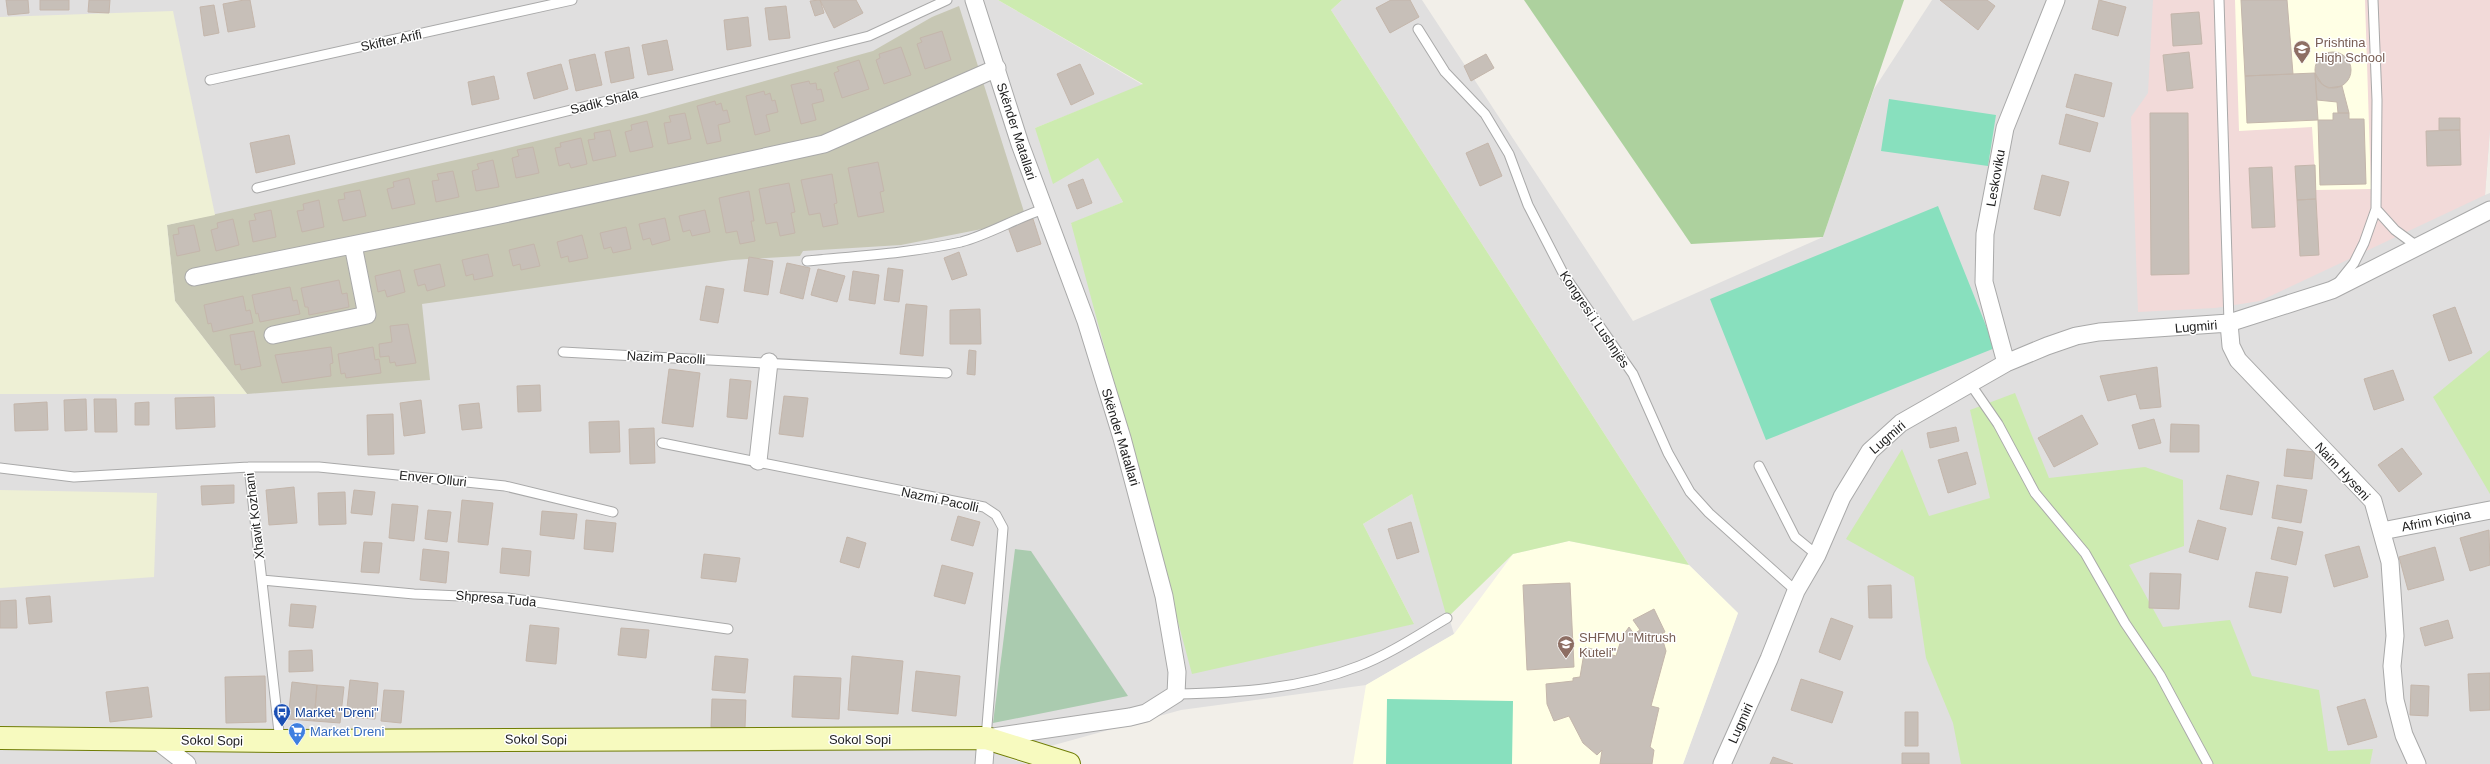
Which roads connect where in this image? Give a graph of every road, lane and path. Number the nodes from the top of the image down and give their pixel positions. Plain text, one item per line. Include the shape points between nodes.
1 (572, 0) edge
2 (947, 0) edge
3 (974, 0) edge
4 (2056, 0) edge
5 (2219, 0) edge
6 (2373, 0) edge
7 (1418, 29) dead end
8 (997, 68) junction
9 (210, 80) dead end
10 (257, 188) dead end
11 (1044, 209) junction
12 (2376, 209) junction
13 (2490, 210) edge
14 (353, 245) junction
15 (2418, 247) junction
16 (806, 261) dead end
17 (194, 277) dead end
18 (2332, 290) junction
19 (2229, 323) junction
20 (273, 335) dead end
21 (563, 352) dead end
22 (769, 362) junction
23 (2006, 363) junction
24 (948, 373) dead end
25 (1969, 382) junction
26 (662, 443) dead end
27 (758, 461) junction
28 (1759, 466) dead end
29 (249, 467) junction
30 (0, 468) edge
31 (2490, 510) edge
32 (613, 512) dead end
33 (2382, 531) junction
34 (1817, 555) junction
35 (262, 580) junction
36 (1796, 591) junction
37 (1447, 618) dead end
38 (728, 629) dead end
39 (1176, 694) junction
40 (0, 738) edge
41 (986, 738) junction
42 (156, 740) junction
43 (280, 741) junction
44 (187, 764) edge
45 (984, 764) edge
46 (1069, 764) edge
47 (1722, 764) edge
48 (2208, 764) edge
49 (2417, 764) edge

1 - 9 lane, Skifter Arifi
2 - 10 lane, Sadik Shala via 869,36
3 - 8 street, Skënder Matallari
4 - 23 street, Leskoviku via 2004,128 1985,234 1984,282
5 - 19 lane, Lugmiri
6 - 12 lane via 2377,100
7 - 36 lane, Kongresi i Lushnjës via 1445,72 1485,114 1509,154 1528,205 1564,275 1633,374 1668,453 1690,492 1708,513
8 - 11 street, Skënder Matallari via 1020,144
8 - 14 street via 824,144
11 - 16 lane via 963,241
11 - 39 street, Skënder Matallari via 1086,321 1137,490 1164,596 1177,672
12 - 15 lane via 2395,230
12 - 18 lane via 2354,263
13 - 15 street, Lugmiri
14 - 17 street
14 - 20 street via 367,315
15 - 18 street, Lugmiri
18 - 19 street, Lugmiri
19 - 23 street, Lugmiri via 2076,336
19 - 33 street, Naim Hyseni via 2231,346 2238,360 2373,501
21 - 22 lane, Nazim Pacolli
22 - 24 lane, Nazim Pacolli
22 - 27 street
23 - 25 street, Lugmiri
25 - 34 street, Lugmiri via 1901,423 1870,451 1842,497
25 - 48 lane via 1998,424 2035,493 2085,553 2125,623 2160,675
26 - 27 lane, Nazmi Pacolli
27 - 41 lane, Nazmi Pacolli via 984,507 996,515 1003,528
28 - 34 lane via 1794,537
29 - 30 lane, Xhavit Kozhani via 74,477
29 - 32 lane, Enver Olluri via 319,467 478,482
29 - 35 lane, Xhavit Kozhani
31 - 33 street, Afrim Kiqina
33 - 49 street, Naim Hyseni via 2390,562 2393,599 2395,636 2392,666 2395,700 2404,735
34 - 36 street, Lugmiri
35 - 38 lane, Shpresa Tuda via 414,594 507,598
35 - 43 lane, Xhavit Kozhani via 277,693
36 - 47 street, Lugmiri
37 - 39 lane via 1384,655 1358,667 1306,682 1254,691
39 - 41 street via 1146,713 1130,717
40 - 42 street, Sokol Sopi
41 - 43 street, Sokol Sopi
41 - 45 street
41 - 46 street, Sokol Sopi
42 - 43 street, Sokol Sopi
42 - 44 street

